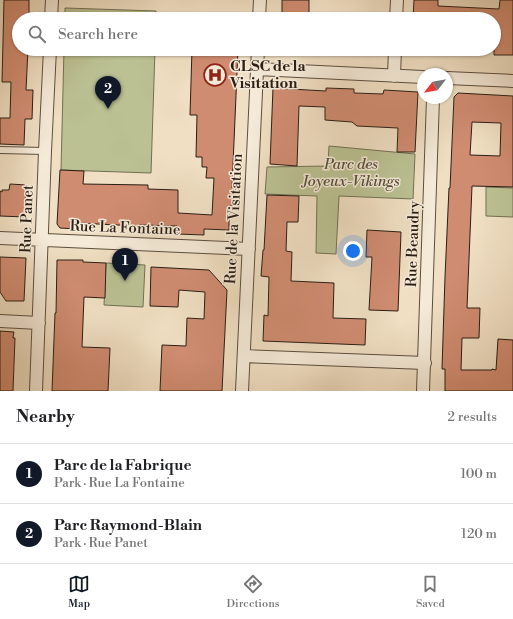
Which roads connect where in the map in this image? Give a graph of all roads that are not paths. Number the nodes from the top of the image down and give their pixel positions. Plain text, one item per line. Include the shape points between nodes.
1 (52, 0) edge
2 (260, 0) edge
3 (397, 0) edge
4 (52, 12) edge
5 (259, 12) edge
6 (396, 12) edge
7 (50, 56) edge
8 (258, 56) edge
9 (395, 56) edge
10 (257, 69) junction
11 (394, 76) junction
12 (417, 77) edge
13 (453, 78) edge
14 (513, 81) edge
15 (433, 104) edge
16 (0, 150) edge
17 (45, 151) junction
18 (0, 238) edge
19 (42, 241) junction
20 (249, 249) junction
21 (0, 321) edge
22 (39, 323) junction
23 (244, 356) junction
24 (425, 363) junction
25 (36, 391) edge
26 (242, 391) edge
27 (424, 391) edge

1 - 4 street
2 - 5 street
3 - 6 street
7 - 17 street, Rue Panet
8 - 10 street, Rue de la Visitation
9 - 11 street
10 - 11 street
10 - 20 street, Rue de la Visitation
11 - 12 street
13 - 14 street
15 - 24 street, Rue Beaudry
16 - 17 lane
17 - 19 street, Rue Panet
18 - 19 street, Rue La Fontaine
19 - 20 street, Rue La Fontaine
19 - 22 street, Rue Panet
20 - 23 street, Rue de la Visitation
21 - 22 street
22 - 25 street, Rue Panet
23 - 24 street
23 - 26 street, Rue de la Visitation
24 - 27 street, Rue Beaudry

